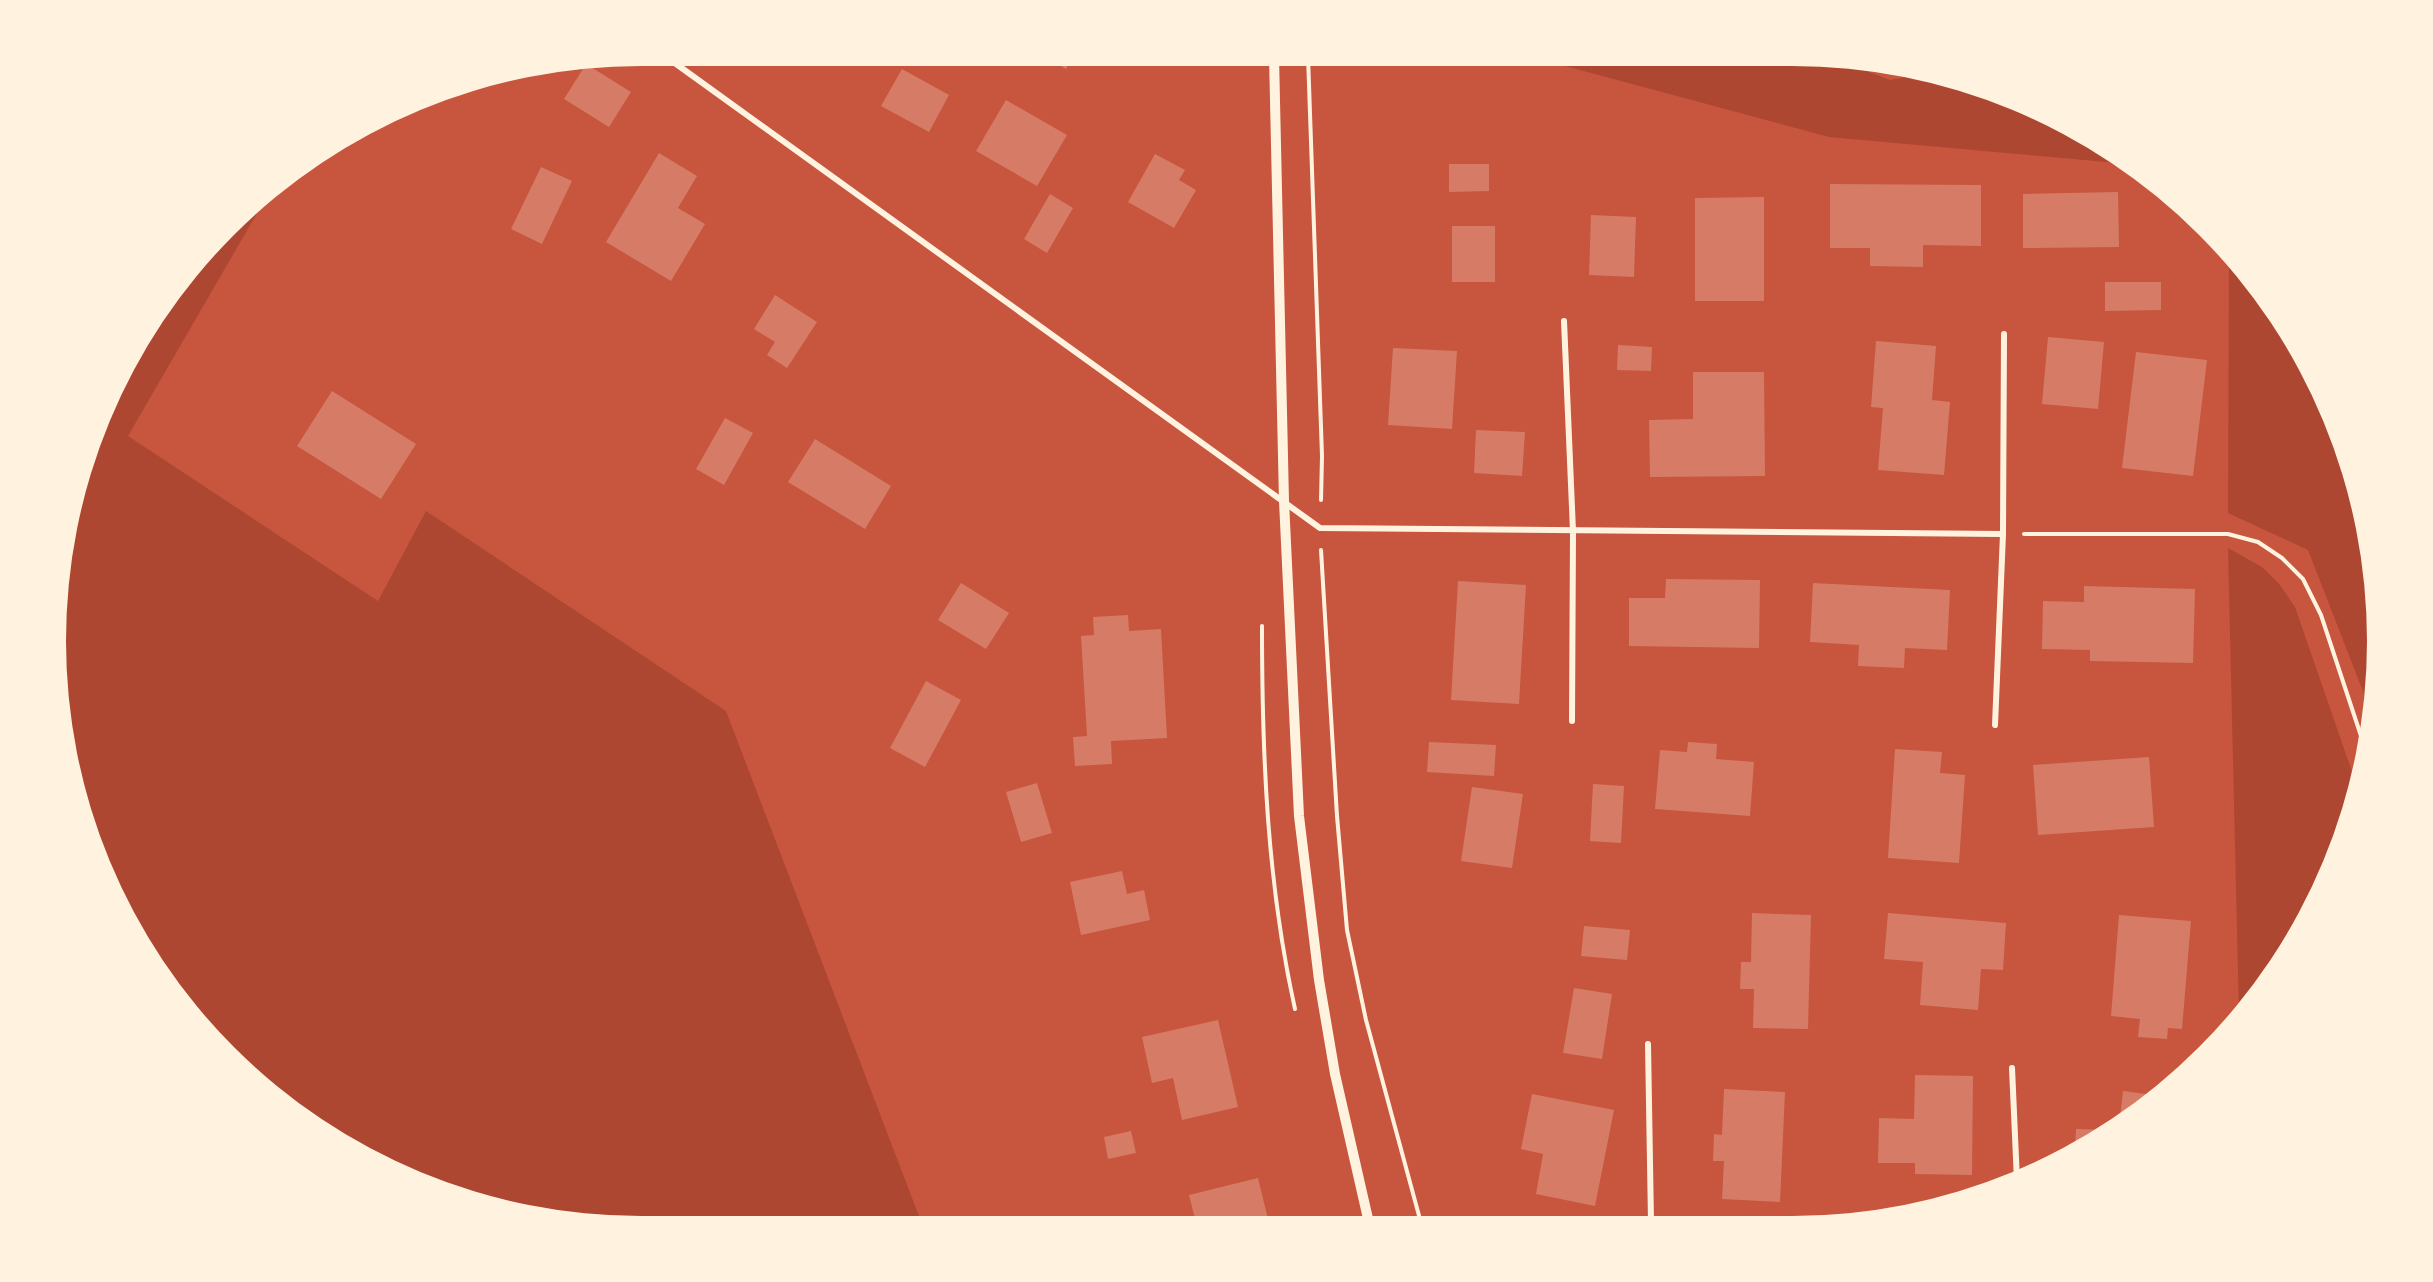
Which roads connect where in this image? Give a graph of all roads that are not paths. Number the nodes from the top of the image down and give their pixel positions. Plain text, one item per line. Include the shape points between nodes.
1 (679, 66) edge
2 (1274, 66) edge
3 (1564, 321) dead end
4 (2004, 334) dead end
5 (1284, 501) junction
6 (1573, 531) junction
7 (2003, 534) junction
8 (1572, 722) dead end
9 (1995, 725) dead end
10 (1648, 1044) dead end
11 (2012, 1068) dead end
12 (2017, 1170) edge
13 (1367, 1216) edge
14 (1651, 1216) edge

1 - 5 street
2 - 5 street
3 - 6 street
4 - 7 street
5 - 6 street via 1320,528
5 - 13 street via 1299,816 1335,1074
6 - 7 street
6 - 8 street
7 - 9 street
10 - 14 street
11 - 12 street

